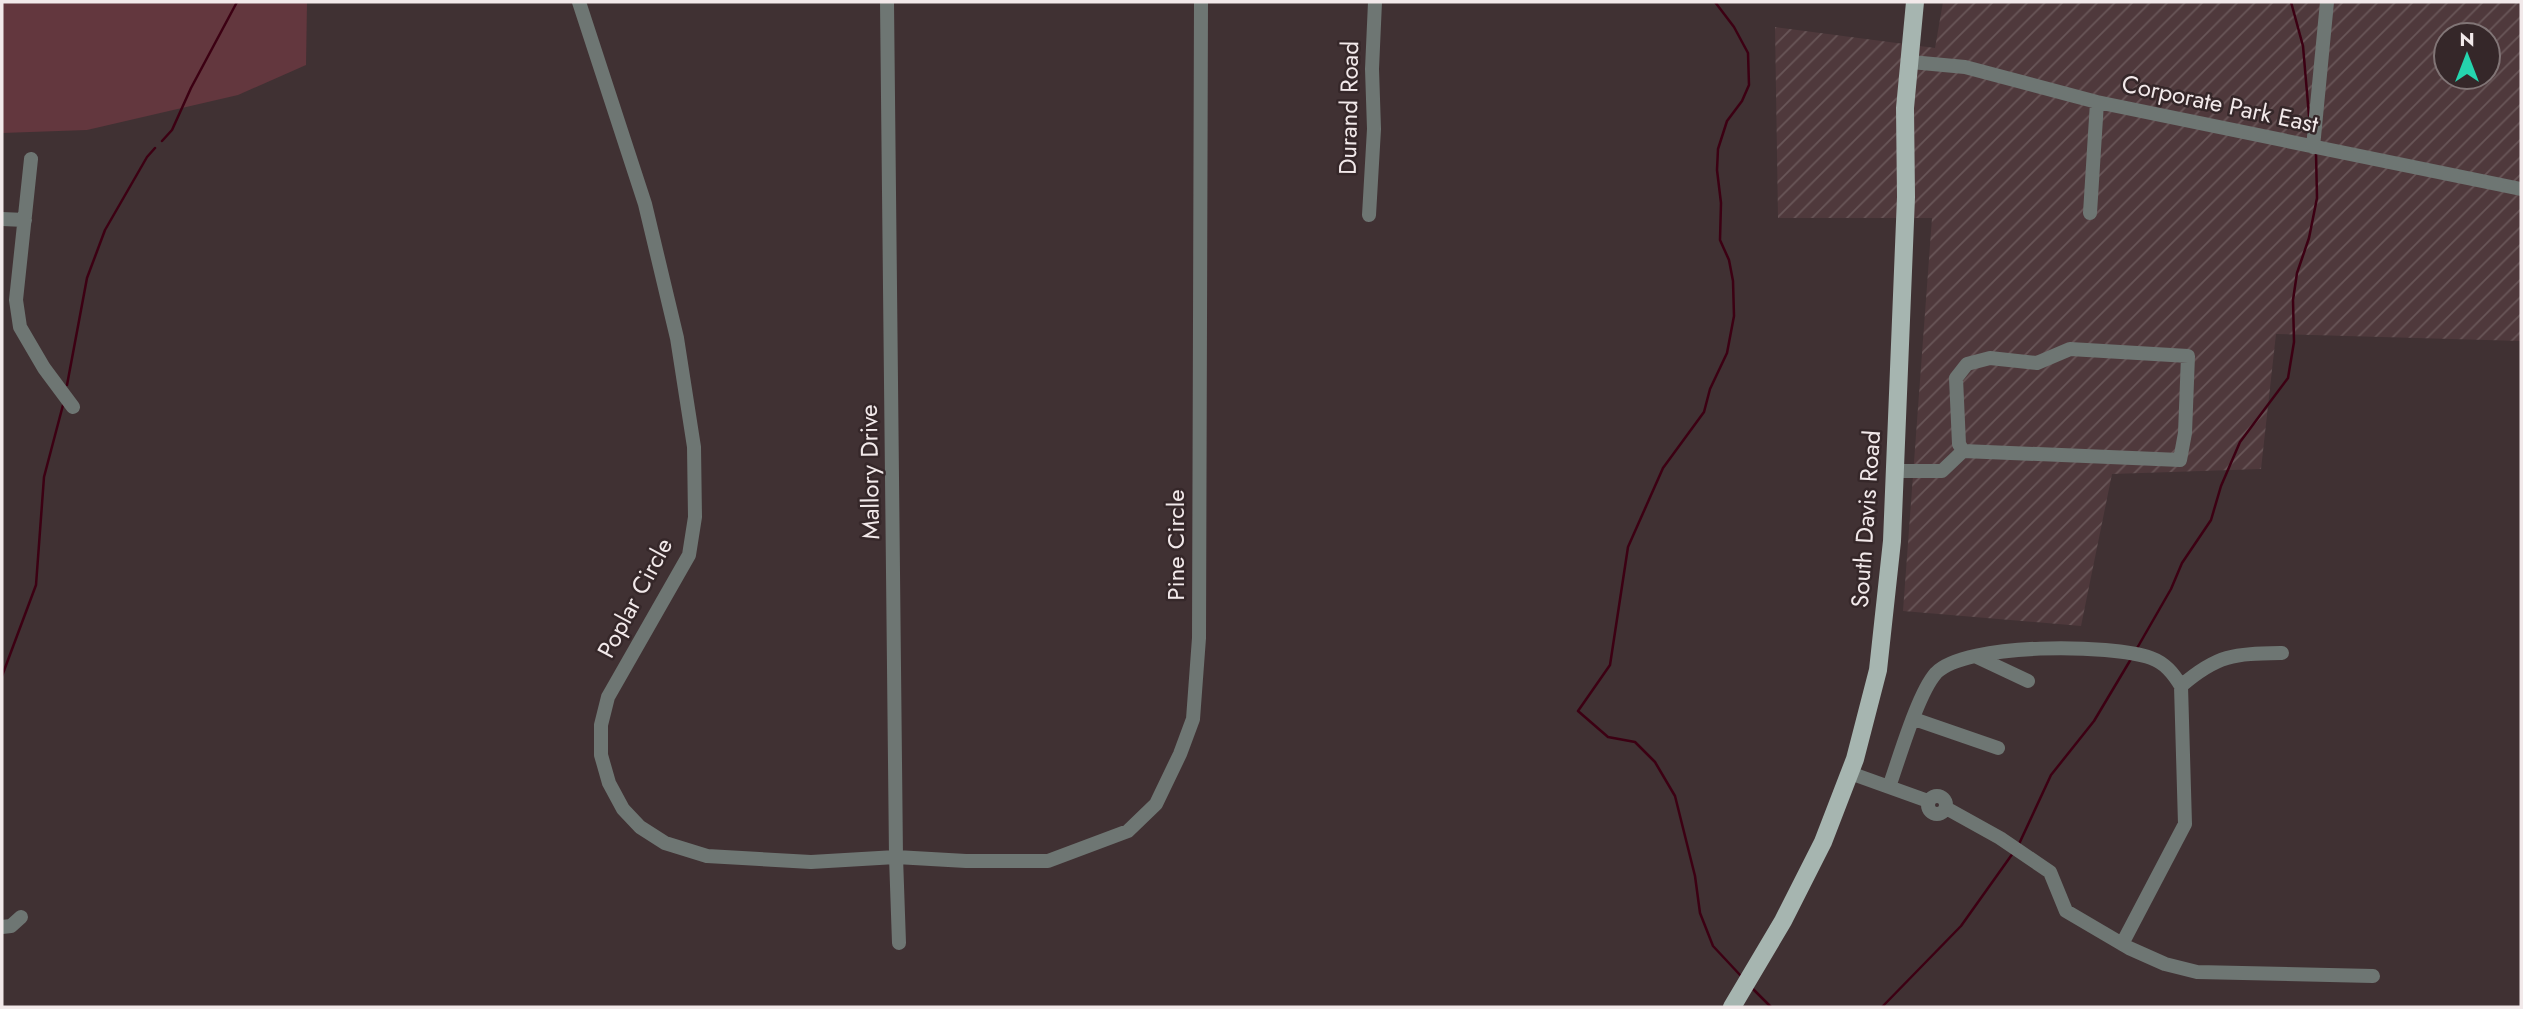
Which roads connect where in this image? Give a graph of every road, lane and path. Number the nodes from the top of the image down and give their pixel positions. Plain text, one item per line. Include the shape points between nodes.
1 (579, 2) edge
2 (887, 2) edge
3 (1201, 2) edge
4 (1375, 2) edge
5 (1915, 2) edge
6 (2327, 2) edge
7 (1910, 62) junction
8 (2097, 102) junction
9 (2313, 147) junction
10 (32, 159) dead end
11 (2521, 188) edge
12 (2090, 213) dead end
13 (1369, 215) dead end
14 (2, 219) edge
15 (24, 220) junction
16 (73, 407) dead end
17 (1963, 451) junction
18 (1895, 471) junction
19 (2282, 653) dead end
20 (1978, 657) junction
21 (2028, 681) dead end
22 (2181, 686) junction
23 (1914, 719) junction
24 (1998, 748) dead end
25 (1850, 773) junction
26 (1889, 786) junction
27 (896, 857) junction
28 (21, 916) dead end
29 (2, 928) edge
30 (899, 943) dead end
31 (2122, 944) junction
32 (2373, 976) dead end
33 (1732, 1007) edge

1 - 27 street, Poplar Circle via 645,204 677,338 694,447 695,517 689,555 603,711 600,740 608,783 640,827 693,853 811,862
2 - 27 street, Mallory Drive
3 - 27 street, Pine Circle via 1199,639 1193,719 1185,742 1156,804 1128,831 1048,861
4 - 13 street, Durand Road
5 - 7 main road, South Davis Road
6 - 9 street
7 - 8 street, Corporate Park East via 1965,67
7 - 18 main road, South Davis Road
8 - 9 street, Corporate Park East
8 - 12 street
9 - 11 street, Corporate Park East
10 - 15 street
14 - 15 street
15 - 16 street via 16,300 20,327
17 - 17 street via 2180,460 2188,356 2070,349 2037,363 1990,358 1967,364 1956,378
17 - 18 street via 1942,471
18 - 25 main road, South Davis Road via 1878,670
19 - 22 street via 2236,654 2201,668
20 - 21 street
20 - 22 street via 2034,649 2124,652 2152,658 2171,670
20 - 23 street via 1954,662 1936,673
22 - 31 street via 2185,824
23 - 24 street
23 - 26 street
25 - 26 street
25 - 33 main road, South Davis Road via 1804,882
26 - 31 street via 1928,801 1938,796 1946,808 2000,838 2050,872 2066,911
27 - 30 street, Mallory Drive
28 - 29 street
31 - 32 street via 2165,964 2197,972

